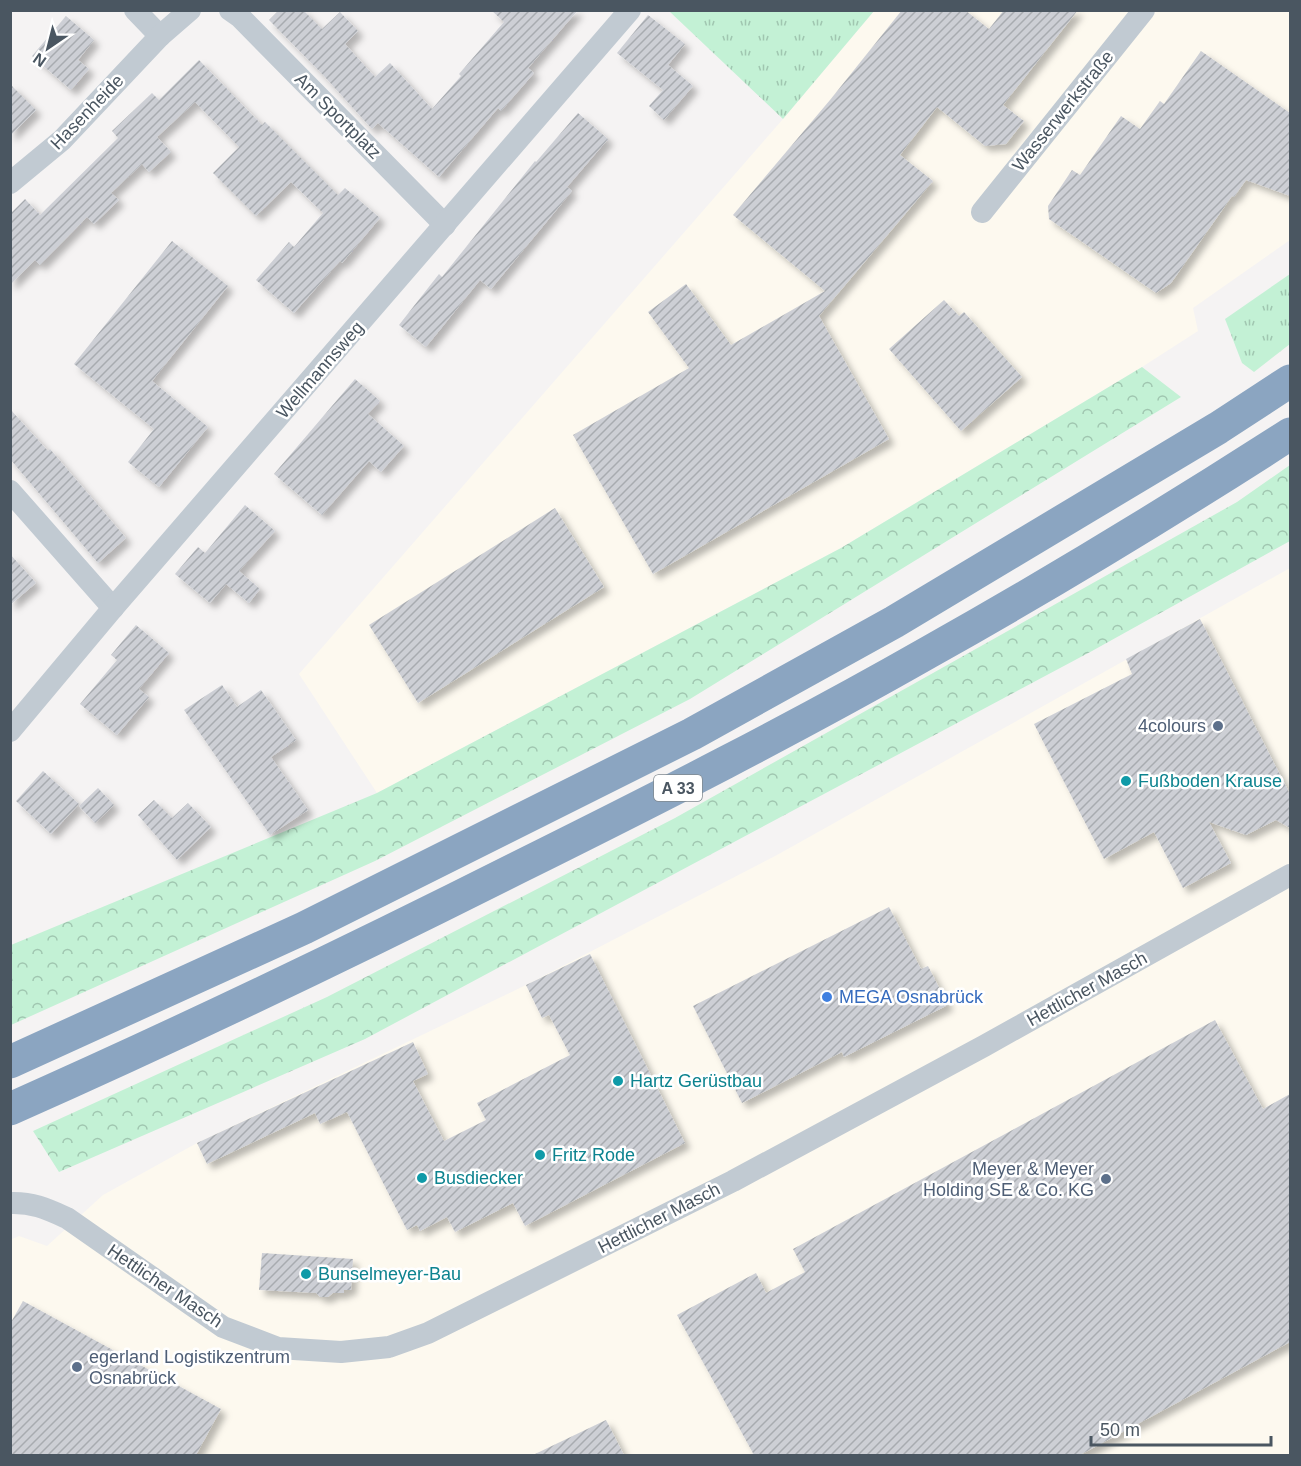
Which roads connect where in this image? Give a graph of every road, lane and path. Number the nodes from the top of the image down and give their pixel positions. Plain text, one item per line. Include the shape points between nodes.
1 (135, 10) edge
2 (190, 10) edge
3 (230, 10) edge
4 (630, 10) edge
5 (1144, 10) edge
6 (160, 36) junction
7 (10, 183) edge
8 (982, 212) dead end
9 (445, 225) junction
10 (1267, 396) edge
11 (1283, 439) edge
12 (10, 491) edge
13 (114, 608) junction
14 (10, 731) edge
15 (1290, 875) edge
16 (15, 1060) edge
17 (10, 1108) edge
18 (10, 1203) edge

1 - 6 street
2 - 6 street
3 - 9 street, Am Sportplatz
4 - 9 street, Wellmannsweg
5 - 8 street, Wasserwerkstraße
6 - 7 street, Hasenheide via 62,140
9 - 13 street, Wellmannsweg
10 - 16 highway, A 33 via 894,622 692,734 304,928
11 - 17 highway, A 33 via 1028,596 716,769 326,963
12 - 13 street
13 - 14 street, Wellmannsweg
15 - 18 street, Hettlicher Masch via 733,1181 428,1333 389,1347 341,1352 278,1348 223,1327 67,1218 41,1206

